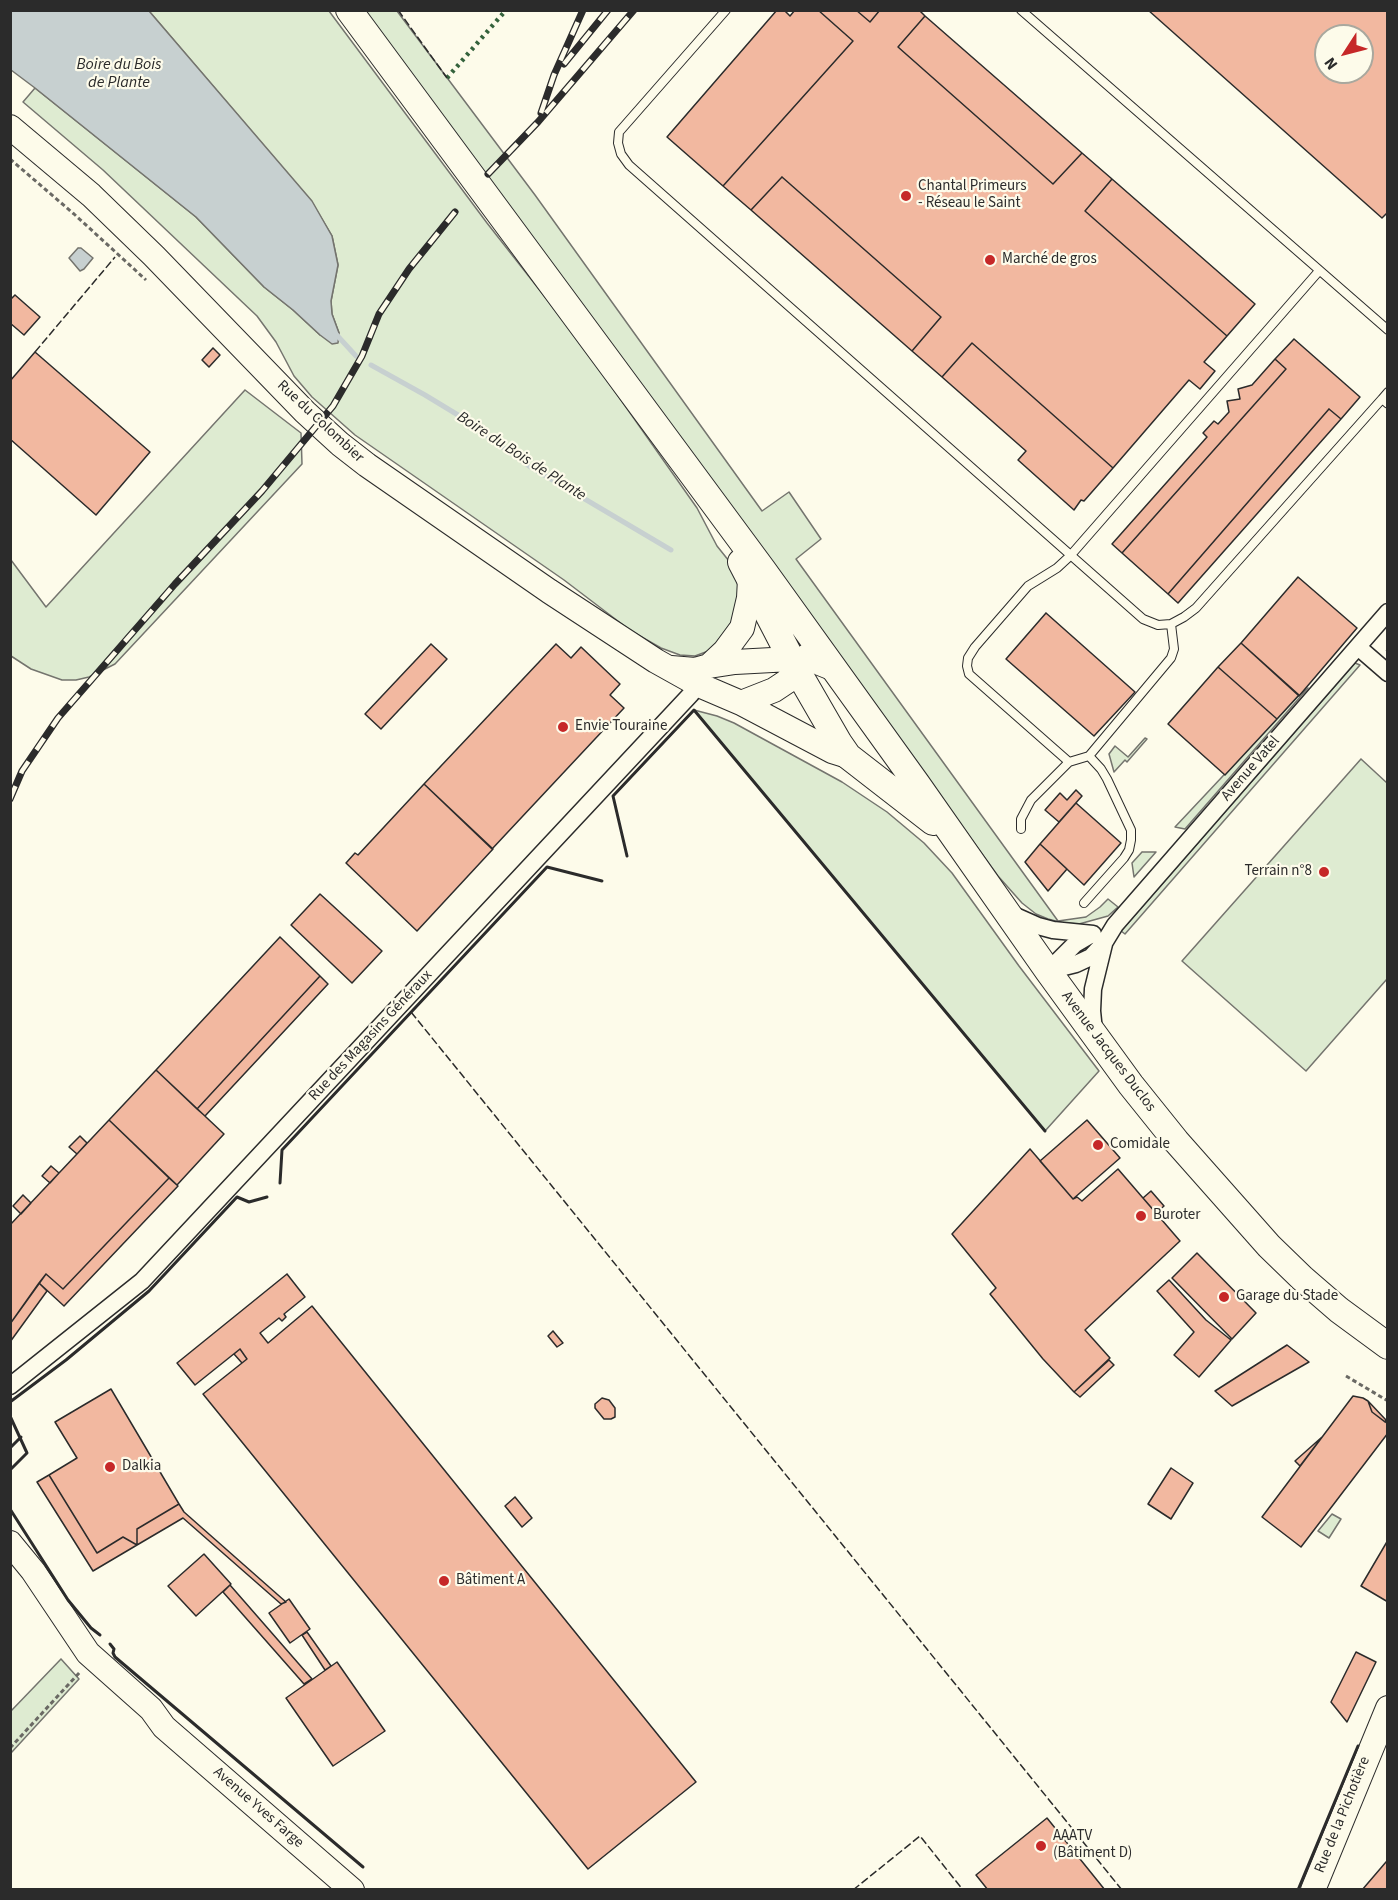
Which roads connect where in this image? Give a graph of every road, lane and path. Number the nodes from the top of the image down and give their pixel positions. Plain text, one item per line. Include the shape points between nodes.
1 (349, 10) edge
2 (726, 10) edge
3 (1021, 10) edge
4 (10, 128) edge
5 (10, 159) edge
6 (1319, 271) junction
7 (149, 283) dead end
8 (1388, 330) edge
9 (1386, 398) edge
10 (704, 492) junction
11 (1070, 556) junction
12 (750, 579) junction
13 (1388, 612) edge
14 (1171, 624) junction
15 (1358, 647) junction
16 (801, 657) junction
17 (1388, 673) edge
18 (704, 675) junction
19 (741, 703) junction
20 (848, 756) junction
21 (1089, 756) junction
22 (1069, 762) junction
23 (1021, 829) dead end
24 (954, 839) junction
25 (1084, 903) dead end
26 (1006, 912) junction
27 (1099, 939) junction
28 (1048, 971) junction
29 (1094, 1034) junction
30 (1388, 1346) edge
31 (1346, 1376) dead end
32 (10, 1386) edge
33 (1388, 1401) edge
34 (10, 1543) edge
35 (10, 1555) edge
36 (86, 1666) junction
37 (1388, 1708) edge
38 (164, 1727) junction
39 (10, 1748) edge
40 (352, 1890) edge
41 (1313, 1890) edge

1 - 10 main road
2 - 11 lane via 619,132 621,154
3 - 6 lane
4 - 18 main road, Rue du Colombier via 126,228 340,444 406,493 656,661
5 - 7 path
6 - 8 lane
6 - 11 lane
9 - 14 lane via 1196,608
10 - 12 main road
10 - 16 main road via 763,570
11 - 14 lane via 1143,619 1158,625
11 - 22 lane via 1028,586 975,647 967,666 969,674
12 - 16 main road
12 - 18 main road via 742,628
13 - 15 street, Avenue Vatel
14 - 21 lane via 1171,658
15 - 17 street
15 - 27 street, Avenue Vatel
16 - 18 main road via 762,659
16 - 19 main road via 774,690
16 - 20 main road via 838,743
16 - 24 main road via 832,668
18 - 19 main road, Rue du Colombier
18 - 32 street, Rue des Magasins Généraux via 142,1281
19 - 20 main road, Rue du Colombier via 832,752
20 - 24 main road
21 - 22 lane
21 - 25 lane via 1107,779 1131,830 1131,840 1124,858
22 - 23 lane via 1031,800
24 - 26 main road, Avenue Jacques Duclos
26 - 27 street via 1038,926
26 - 28 main road, Avenue Jacques Duclos
27 - 28 street, Avenue Vatel via 1075,944
27 - 29 street via 1093,989
28 - 29 main road, Avenue Jacques Duclos
29 - 30 main road, Avenue Jacques Duclos via 1176,1141 1269,1245 1339,1310
31 - 33 path
34 - 38 main road, Avenue Yves Farge via 88,1653 151,1709
35 - 36 main road, Avenue Yves Farge via 54,1628
36 - 38 main road, Avenue Yves Farge via 140,1713
36 - 39 path
37 - 41 main road, Rue de la Pichotière
38 - 40 main road, Avenue Yves Farge

